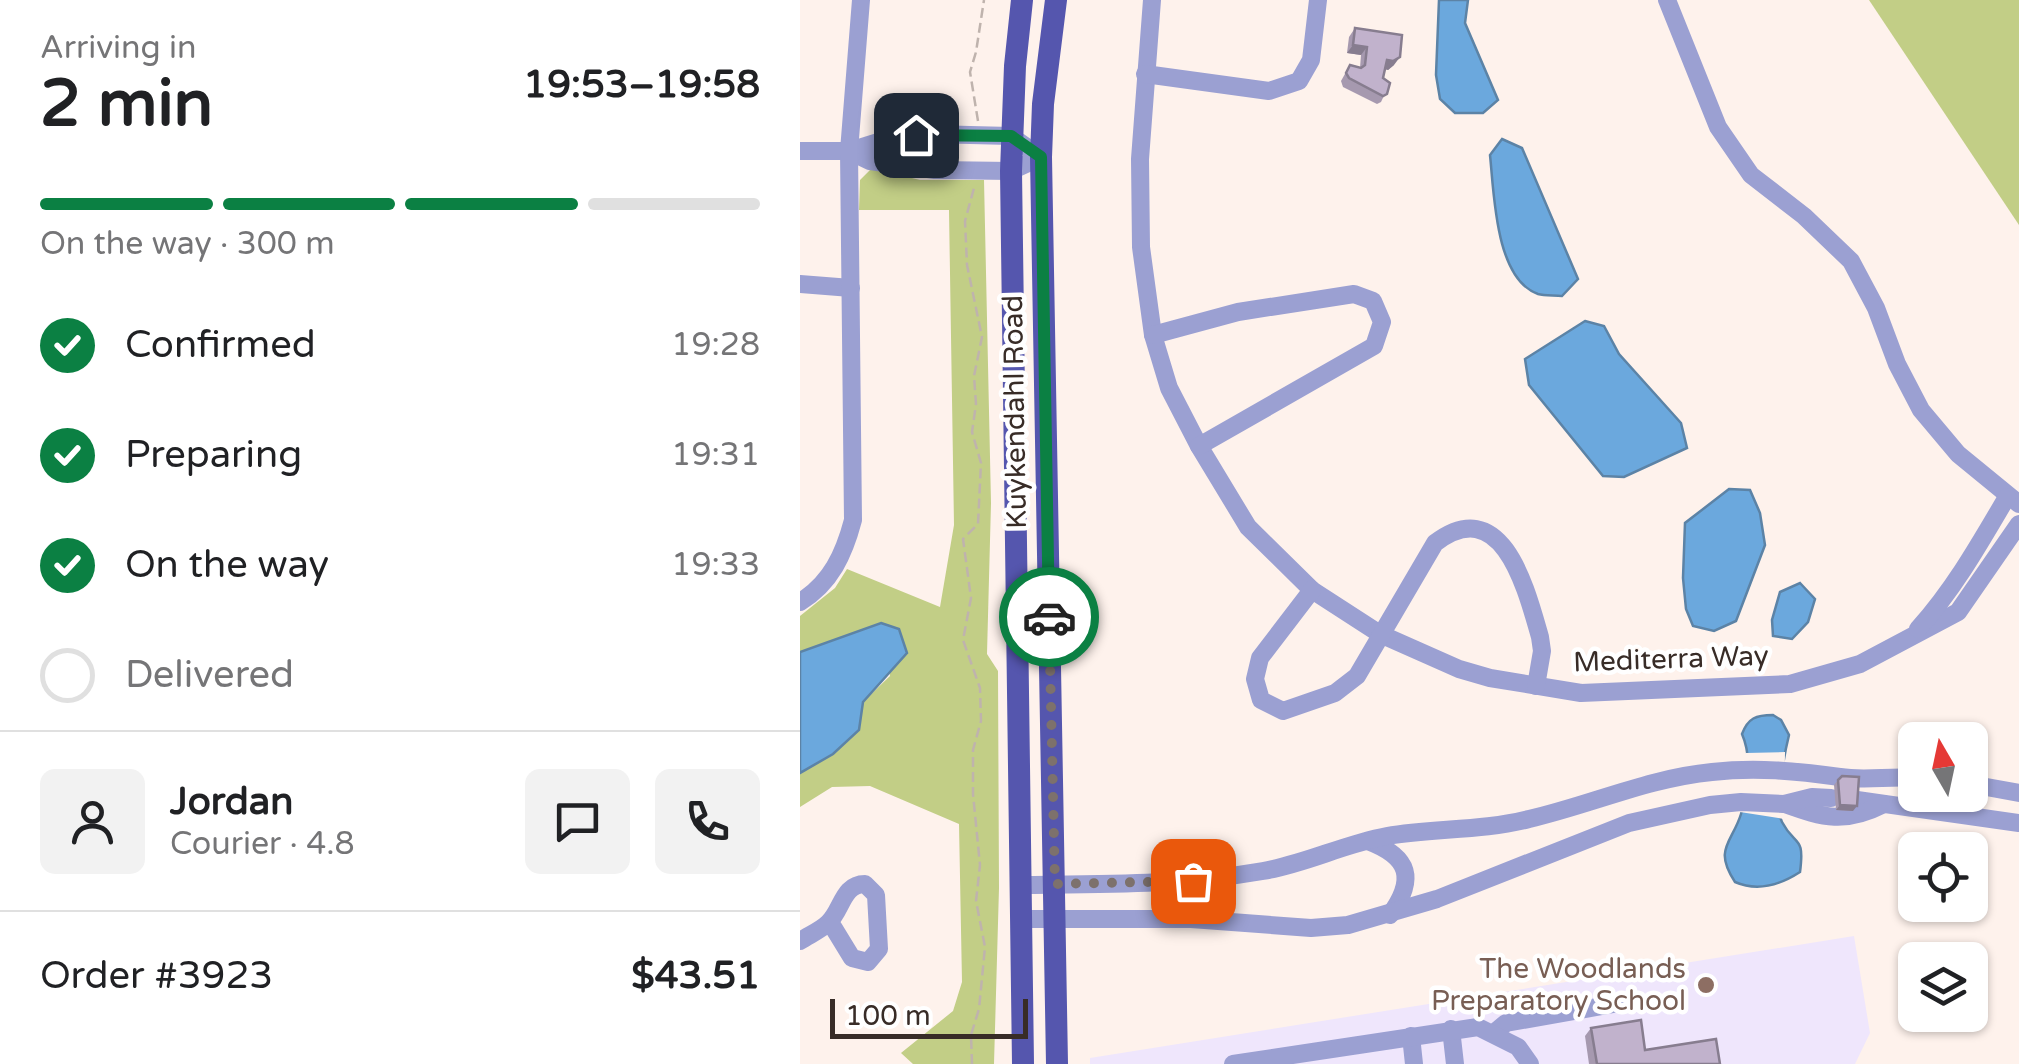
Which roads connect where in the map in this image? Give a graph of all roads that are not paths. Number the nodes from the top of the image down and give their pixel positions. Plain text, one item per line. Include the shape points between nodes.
1 (861, 0) edge
2 (1022, 0) edge
3 (1056, 0) edge
4 (1152, 0) edge
5 (1318, 0) edge
6 (1668, 0) edge
7 (1145, 74) junction
8 (916, 135) junction
9 (1011, 136) junction
10 (800, 151) edge
11 (848, 152) junction
12 (1041, 157) junction
13 (916, 168) junction
14 (1011, 171) junction
15 (800, 284) edge
16 (851, 288) junction
17 (1154, 335) junction
18 (1199, 446) junction
19 (2013, 500) edge
20 (2019, 524) edge
21 (1312, 590) junction
22 (800, 602) edge
23 (1380, 634) junction
24 (1908, 640) junction
25 (1536, 686) junction
26 (1886, 776) junction
27 (1898, 777) edge
28 (1668, 779) junction
29 (1988, 787) edge
30 (2019, 793) edge
31 (1831, 798) dead end
32 (1857, 800) edge
33 (1784, 804) junction
34 (1884, 804) junction
35 (1674, 812) junction
36 (2019, 823) edge
37 (1365, 840) junction
38 (1055, 884) junction
39 (1022, 885) junction
40 (1390, 916) junction
41 (1056, 918) junction
42 (1022, 919) junction
43 (830, 922) dead end
44 (800, 941) edge
45 (1620, 1003) dead end
46 (1451, 1029) junction
47 (1494, 1033) junction
48 (1410, 1036) junction
49 (1023, 1064) edge
50 (1057, 1064) edge
51 (1233, 1064) edge
52 (1414, 1064) edge
53 (1455, 1064) edge
54 (1530, 1064) edge

1 - 11 street
2 - 9 main road, Kuykendahl Road
3 - 12 main road, Kuykendahl Road
4 - 7 street, Mediterra Way
5 - 7 street via 1311,60 1299,81 1270,91
6 - 19 street via 1718,127 1751,175 1851,261 1921,410 1958,454
7 - 17 street, Mediterra Way via 1141,247
8 - 9 street
8 - 11 street
8 - 13 street
9 - 12 street
9 - 14 main road, Kuykendahl Road
10 - 11 street
11 - 13 street
11 - 16 street
12 - 14 street
12 - 38 main road, Kuykendahl Road
13 - 14 street
14 - 39 main road, Kuykendahl Road
15 - 16 street
16 - 22 street via 853,520 829,577
17 - 18 street, Mediterra Way via 1169,388
17 - 18 street via 1238,312 1354,294 1373,301 1382,322 1374,346
18 - 21 street, Mediterra Way via 1248,527
19 - 24 street, Mediterra Way
20 - 24 street, Mediterra Way via 1958,612
21 - 23 street, Mediterra Way
21 - 23 street via 1260,658 1254,679 1262,700 1283,711 1335,693 1357,676
23 - 25 street, Mediterra Way via 1459,668
23 - 25 street via 1435,543 1464,528 1480,529 1508,550 1534,616 1542,651
24 - 25 street, Mediterra Way via 1860,664 1790,684 1581,693
26 - 27 street
26 - 28 street via 1865,766
26 - 34 street
28 - 35 street
28 - 37 street via 1528,820
29 - 30 street
31 - 33 street
32 - 34 street
33 - 34 street via 1844,818
33 - 35 street via 1741,802
34 - 36 street
35 - 40 street
37 - 38 street via 1292,865 1226,877
37 - 40 street via 1390,849 1404,871 1402,898
38 - 39 street
38 - 41 main road, Kuykendahl Road
39 - 42 main road, Kuykendahl Road
40 - 41 street via 1311,928
41 - 42 street
41 - 50 main road, Kuykendahl Road
42 - 49 main road, Kuykendahl Road
43 - 44 street
45 - 47 street via 1506,1023
46 - 47 street
46 - 48 street
46 - 53 street
47 - 54 street via 1518,1046
48 - 51 street
48 - 52 street

